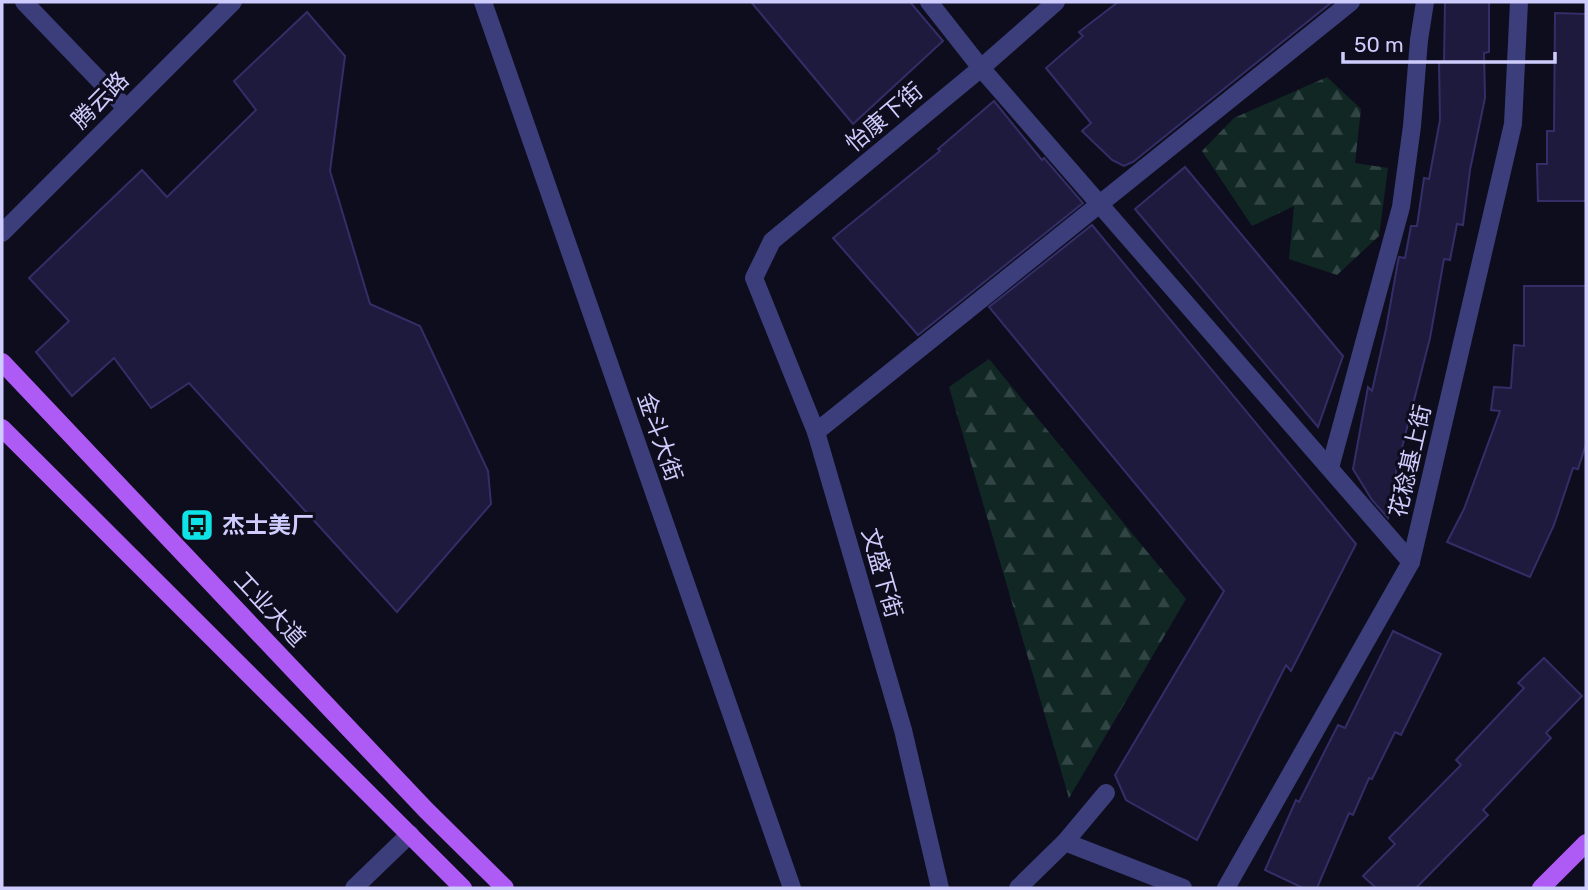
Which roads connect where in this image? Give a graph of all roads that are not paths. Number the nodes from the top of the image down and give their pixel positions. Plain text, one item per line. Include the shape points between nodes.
1 (24, 2) edge
2 (233, 2) edge
3 (483, 2) edge
4 (929, 2) edge
5 (1056, 2) edge
6 (1352, 2) edge
7 (1425, 2) edge
8 (1519, 2) edge
9 (981, 68) junction
10 (126, 108) junction
11 (1099, 204) junction
12 (2, 233) edge
13 (754, 278) joint
14 (2, 362) edge
15 (2, 428) edge
16 (816, 432) junction
17 (1330, 468) junction
18 (1411, 562) junction
19 (1105, 793) dead end
20 (410, 834) junction
21 (1065, 842) junction
22 (1586, 843) edge
23 (354, 888) edge
24 (463, 888) edge
25 (505, 888) edge
26 (792, 888) edge
27 (940, 888) edge
28 (1018, 888) edge
29 (1183, 888) edge
30 (1226, 888) edge
31 (1541, 888) edge

1 - 10 street
2 - 10 street, 腾云路
3 - 26 street, 金斗大街
4 - 9 street
5 - 9 street, 怡康下街
6 - 11 street
7 - 17 street via 1401,207
8 - 18 street, 花稔基上街 via 1513,124
9 - 11 street
9 - 13 street, 怡康下街 via 772,241
10 - 12 street, 腾云路
11 - 16 street
11 - 17 street
13 - 16 street, 文盛下街
14 - 25 main road, 工业大道
15 - 20 main road
16 - 27 street, 文盛下街 via 903,730
17 - 18 street
18 - 30 street, 花稔基上街
19 - 21 street
20 - 23 street
20 - 24 main road
21 - 28 street
21 - 29 street
22 - 31 main road

